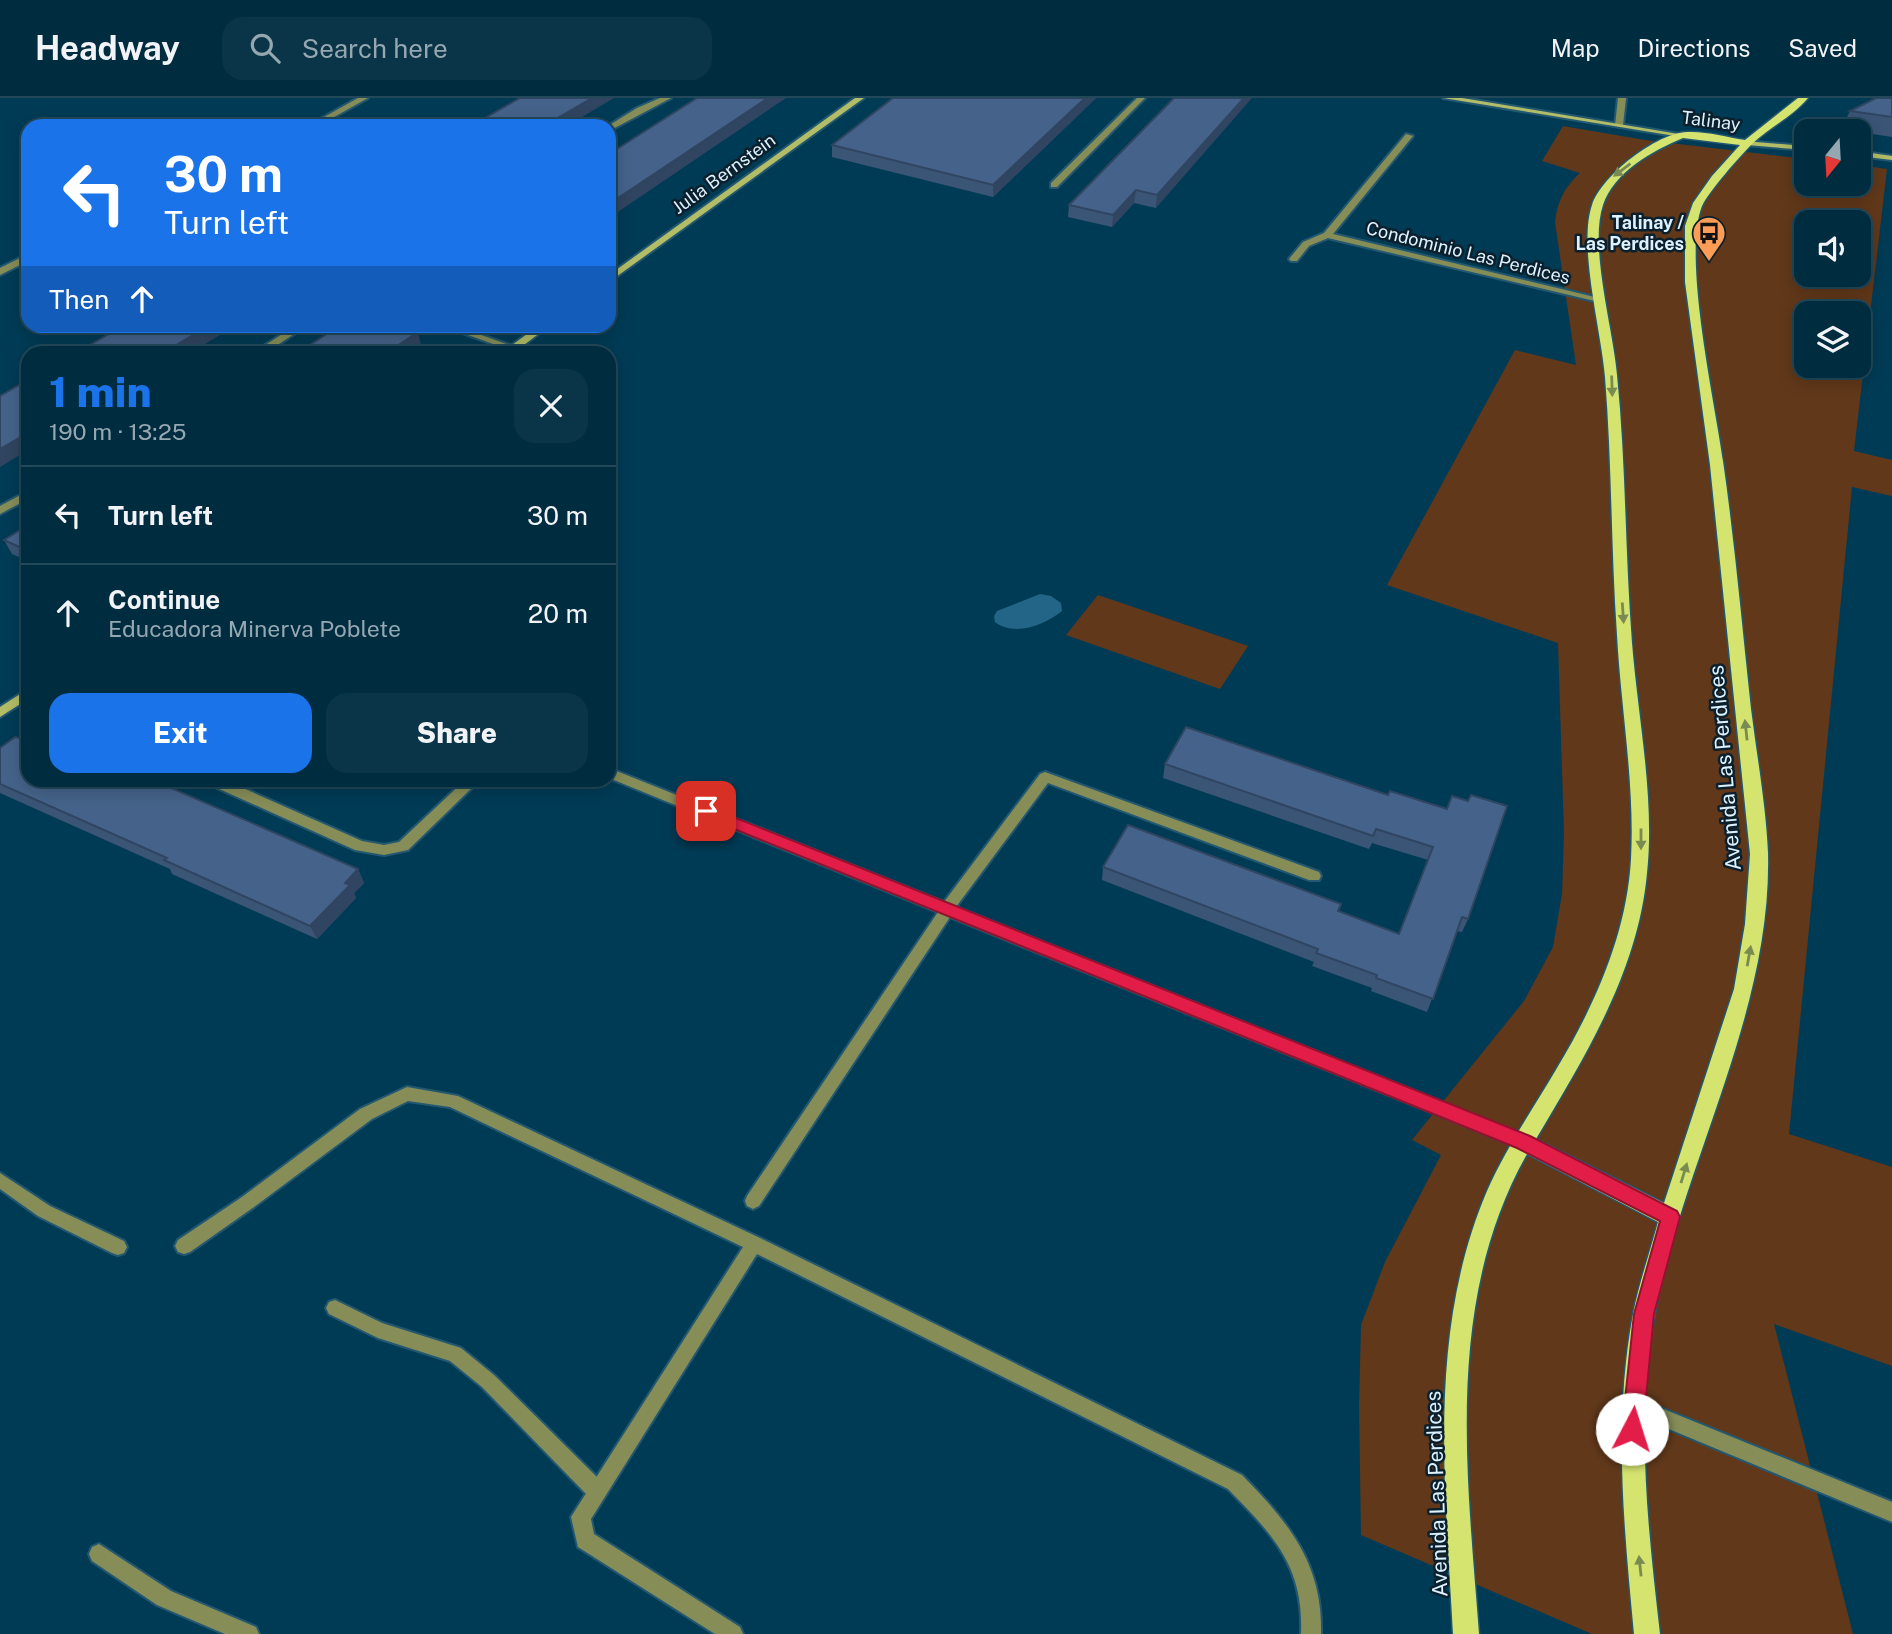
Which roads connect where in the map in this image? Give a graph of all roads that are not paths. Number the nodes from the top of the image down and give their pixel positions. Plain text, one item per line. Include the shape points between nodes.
1 (364, 98) edge
2 (860, 98) edge
3 (1141, 98) edge
4 (1447, 98) edge
5 (1622, 98) edge
6 (1803, 98) edge
7 (664, 100) edge
8 (325, 119) edge
9 (616, 125) edge
10 (1619, 125) junction
11 (616, 135) edge
12 (1681, 135) junction
13 (1409, 136) dead end
14 (1747, 143) junction
15 (1794, 147) edge
16 (1871, 155) edge
17 (1892, 158) edge
18 (1054, 185) dead end
19 (1327, 235) junction
20 (1294, 259) dead end
21 (21, 261) edge
22 (0, 272) edge
23 (616, 274) edge
24 (1600, 302) junction
25 (290, 333) edge
26 (464, 333) edge
27 (534, 333) edge
28 (269, 346) edge
29 (497, 346) edge
30 (516, 346) edge
31 (21, 498) edge
32 (0, 512) edge
33 (21, 699) edge
34 (0, 713) edge
35 (616, 776) edge
36 (227, 787) edge
37 (466, 787) edge
38 (1314, 876) dead end
39 (948, 908) junction
40 (1523, 1142) junction
41 (0, 1181) edge
42 (752, 1201) dead end
43 (1670, 1217) junction
44 (754, 1244) junction
45 (184, 1245) dead end
46 (118, 1247) dead end
47 (335, 1308) dead end
48 (1634, 1406) junction
49 (597, 1491) junction
50 (1892, 1512) edge
51 (99, 1554) dead end
52 (249, 1634) edge
53 (733, 1634) edge
54 (1311, 1634) edge
55 (1466, 1634) edge
56 (1647, 1634) edge

1 - 8 street
2 - 23 street, Julia Bernstein
3 - 18 street
4 - 10 street, Talinay
5 - 10 street
6 - 14 main road, Avenida Las Perdices
7 - 9 street
7 - 11 street
10 - 12 street, Talinay
12 - 14 main road, Talinay
12 -> 24 main road, Avenida Las Perdices via 1619,170 1599,196 1591,238
13 - 19 street, Condominio Las Perdices
14 - 15 street, Talinay
43 -> 14 main road, Avenida Las Perdices via 1743,989 1755,910 1759,854 1690,249 1698,203
16 - 17 street
19 - 20 street, Condominio Las Perdices via 1306,244
19 - 24 street, Condominio Las Perdices
21 - 22 street
24 -> 40 main road, Avenida Las Perdices via 1611,374 1622,599 1642,842 1624,943 1604,997 1578,1052
25 - 28 street
26 - 29 street
27 - 30 street
31 - 32 street
33 - 34 street
35 - 39 street
36 - 37 street via 360,846 384,850 403,846
38 - 39 street via 1045,777
39 - 40 street
39 - 42 street
40 - 43 main road
40 - 55 main road, Avenida Las Perdices via 1478,1245 1456,1366 1454,1424
41 - 46 street via 44,1211
43 - 48 main road, Avenida Las Perdices via 1644,1314
44 - 45 street via 452,1101 407,1094 366,1114
44 - 49 street
44 - 54 street via 1235,1482 1273,1520 1302,1566 1314,1611
47 - 49 street via 378,1330 455,1354
48 - 50 street
56 -> 48 main road, Avenida Las Perdices via 1636,1531
49 - 53 street via 581,1517 585,1540
51 - 52 street via 164,1598

